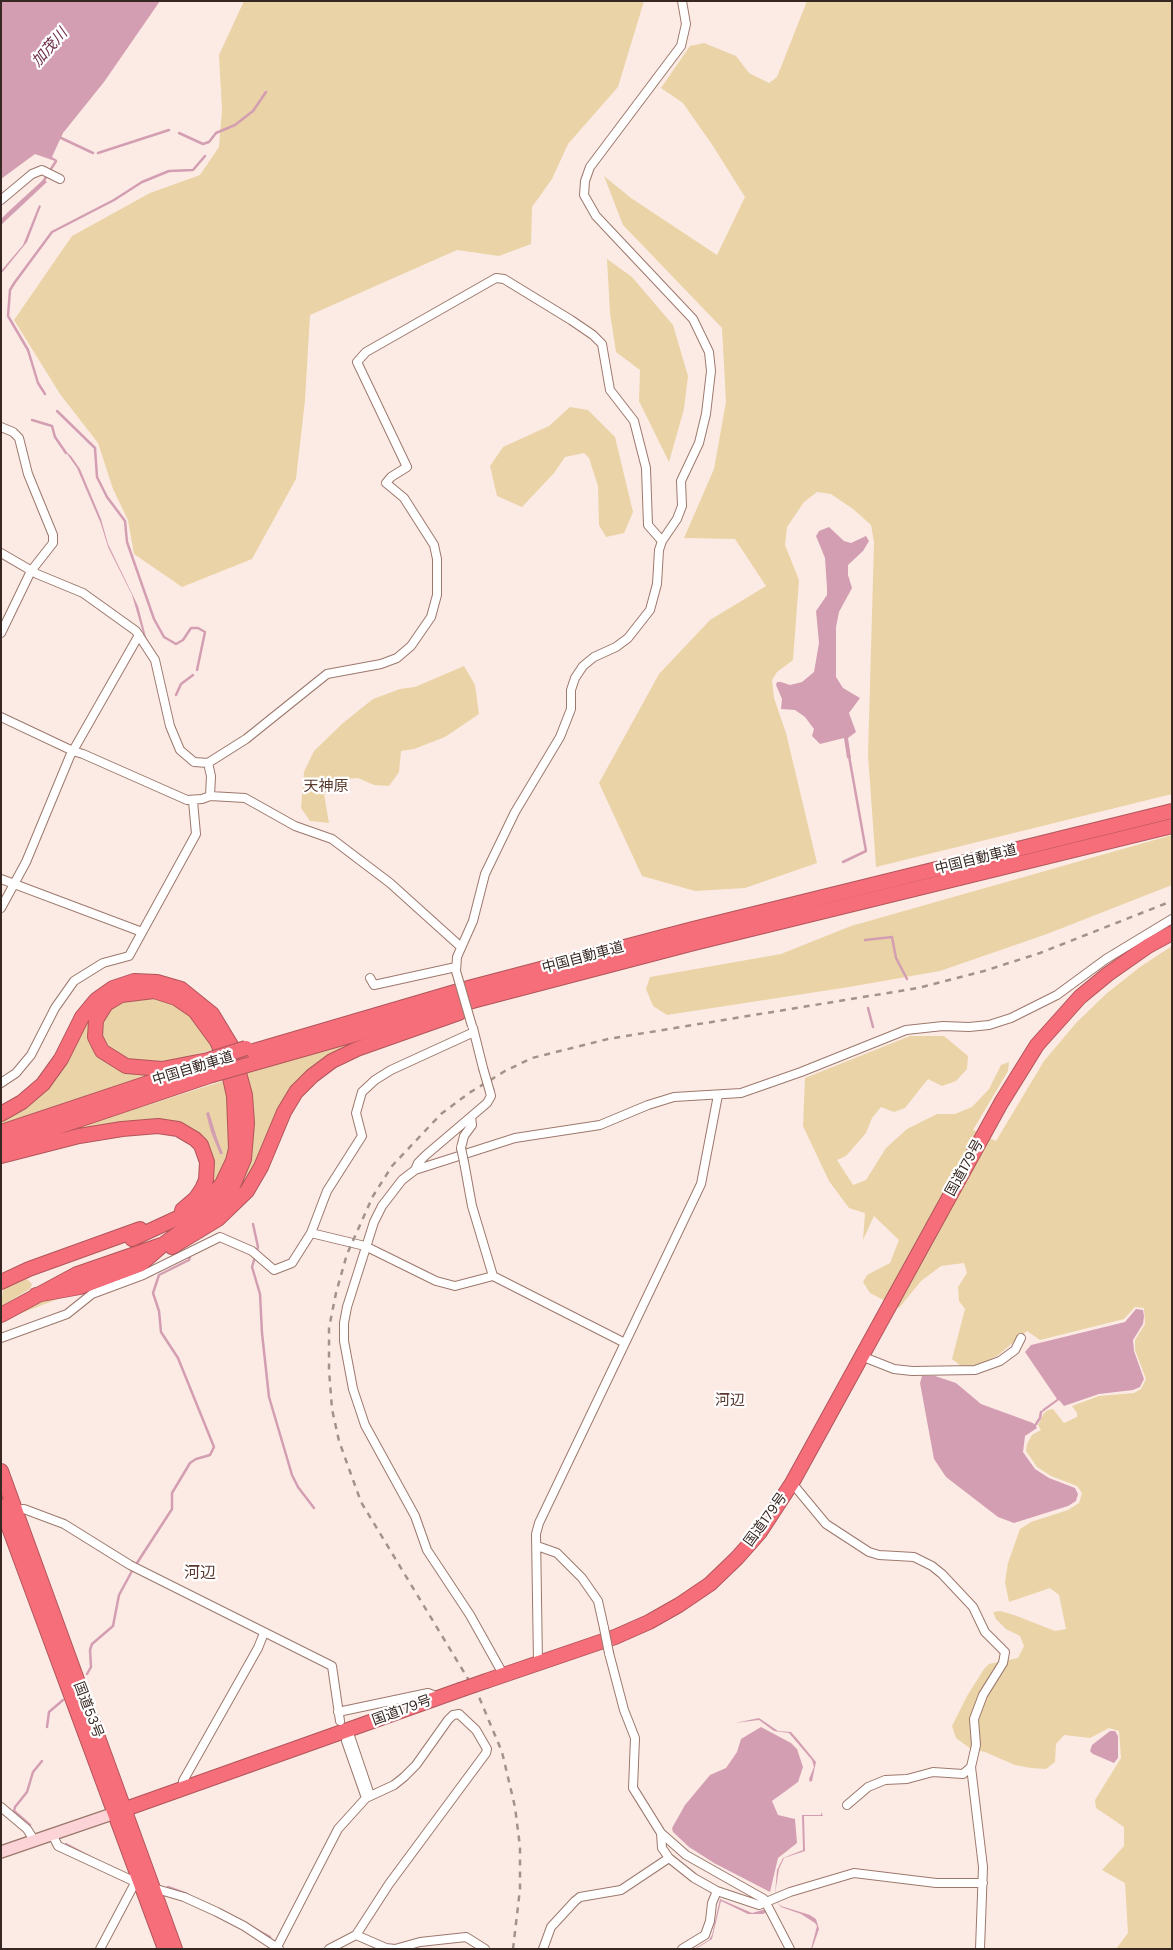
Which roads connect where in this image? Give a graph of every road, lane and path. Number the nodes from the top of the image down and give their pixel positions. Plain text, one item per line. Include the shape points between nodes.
1 (682, 1) edge
2 (60, 179) dead end
3 (1, 200) edge
4 (1, 427) edge
5 (662, 541) junction
6 (1, 554) edge
7 (31, 571) junction
8 (1, 633) edge
9 (139, 634) junction
10 (1, 717) edge
11 (72, 752) junction
12 (208, 763) junction
13 (210, 796) junction
14 (193, 801) junction
15 (1172, 811) edge
16 (1172, 826) edge
17 (1, 879) edge
18 (14, 885) junction
19 (1, 908) edge
20 (1172, 919) edge
21 (142, 932) junction
22 (1172, 933) edge
23 (461, 947) junction
24 (456, 969) junction
25 (564, 977) junction
26 (370, 978) dead end
27 (473, 1029) junction
28 (248, 1055) junction
29 (209, 1066) junction
30 (1, 1083) edge
31 (718, 1095) junction
32 (1, 1114) edge
33 (471, 1117) junction
34 (1, 1132) edge
35 (1, 1146) edge
36 (1, 1156) edge
37 (415, 1170) junction
38 (161, 1221) junction
39 (191, 1225) junction
40 (311, 1233) junction
41 (133, 1242) junction
42 (165, 1243) junction
43 (365, 1246) junction
44 (141, 1264) junction
45 (71, 1266) junction
46 (29, 1269) junction
47 (1, 1275) edge
48 (493, 1276) junction
49 (1, 1283) edge
50 (36, 1295) junction
51 (1, 1306) edge
52 (1, 1315) edge
53 (1, 1338) edge
54 (1021, 1338) dead end
55 (625, 1343) junction
56 (861, 1356) junction
57 (1, 1471) edge
58 (792, 1483) junction
59 (5, 1511) edge
60 (536, 1546) junction
61 (264, 1633) junction
62 (538, 1663) junction
63 (504, 1674) junction
64 (439, 1697) junction
65 (338, 1712) junction
66 (345, 1731) junction
67 (971, 1767) junction
68 (183, 1790) junction
69 (368, 1797) junction
70 (847, 1805) dead end
71 (1, 1807) edge
72 (120, 1811) junction
73 (661, 1833) junction
74 (52, 1834) junction
75 (34, 1840) junction
76 (1, 1852) edge
77 (669, 1858) junction
78 (983, 1883) junction
79 (144, 1885) junction
80 (717, 1891) junction
81 (767, 1903) junction
82 (356, 1935) junction
83 (277, 1948) edge
84 (100, 1949) edge
85 (166, 1949) edge
86 (175, 1949) edge
87 (329, 1949) edge
88 (486, 1949) edge
89 (543, 1949) edge
90 (682, 1949) edge
91 (790, 1949) edge
92 (980, 1949) edge

1 - 5 street via 686,24 681,46 590,167 584,195 596,216 693,319 709,352 711,372 704,424 699,443 681,480 682,506
2 - 3 street via 42,170 32,174
4 - 7 street via 19,438 28,474 53,535 49,550
5 - 12 street via 648,525 646,468 634,421 610,390 602,344 572,320 504,279 496,278 366,352 357,362 407,467 386,483 404,498 436,551 437,595 431,617 411,646 397,658 328,674 246,739
5 - 23 street via 657,559 658,584 650,610 628,638 594,657 575,678 568,720 497,846 485,874 473,921
6 - 7 street
7 - 8 street
7 - 9 street via 88,596
9 - 11 street
9 - 12 street via 155,660 170,726 180,750 194,762
10 - 11 street
11 - 14 street via 84,754
11 - 18 street
12 - 13 street
13 - 14 street
13 - 23 street via 245,798 295,826 332,839 390,883
14 - 21 street via 196,834
15 - 28 highway, 中国自動車道 via 693,929 372,1016
16 - 25 highway, 中国自動車道
17 - 18 street
18 - 19 street
18 - 21 street
20 - 31 street via 1106,959 1057,995 1011,1018 989,1025 906,1030 762,1086 741,1093
21 - 30 street via 129,956 103,963 74,981 55,1008 31,1055 16,1073
22 - 56 highway, 国道179号 via 1140,951 1080,997 1038,1044 1000,1103
23 - 24 street
24 - 26 street via 374,985
24 - 27 street, bridge
25 - 28 highway, 中国自動車道
25 - 39 highway via 357,1049 322,1068 304,1083 290,1102 247,1191 218,1219
27 - 33 street, bridge via 491,1096
27 - 40 street via 392,1070 362,1092 356,1113 362,1136 327,1192
28 - 29 highway, 中国自動車道, bridge
29 - 34 highway, 中国自動車道
29 - 35 highway, 中国自動車道
29 - 39 highway via 162,1069 126,1066 108,1057 97,1044 96,1020 106,1004 121,995 154,991 186,1004 203,1020 217,1041 227,1064 234,1096 236,1148 222,1184
31 - 37 street via 674,1098 648,1104 600,1125 534,1134
31 - 55 street via 701,1184
32 - 39 highway via 43,1084 82,1017 104,993 122,984 145,981 170,985 192,996 212,1014 230,1042 245,1095 247,1137 243,1164 232,1188 218,1205
33 - 37 street via 426,1155
33 - 48 street, bridge via 472,1125 460,1148 472,1206
36 - 38 highway via 79,1136 122,1129 158,1126 188,1133 201,1145 207,1162 206,1180 187,1207
37 - 43 street via 402,1180 382,1206
38 - 39 highway
38 - 41 highway
38 - 46 highway
39 - 41 highway
39 - 42 highway
39 - 44 highway
40 - 43 street
40 - 53 street via 292,1263 274,1270 252,1252 220,1238 143,1275 92,1294 67,1314
41 - 42 highway
41 - 45 highway
42 - 44 highway
42 - 50 highway via 139,1257
43 - 48 street via 436,1281 455,1286
43 - 63 street via 344,1323 347,1360 359,1410 415,1516 427,1550
44 - 50 highway via 80,1286
45 - 46 highway
45 - 49 highway
45 - 50 highway
45 - 51 highway via 40,1289
46 - 47 highway
46 - 49 highway
48 - 55 street
50 - 51 highway
50 - 52 highway
54 - 56 street via 1015,1350 974,1370 903,1370
55 - 60 street via 539,1523
56 - 58 highway, 国道179号
57 - 59 highway, 国道53号
58 - 62 highway, 国道179号 via 760,1532 737,1558 710,1584 679,1606 615,1637
58 - 67 street via 826,1524 869,1552 914,1558 932,1566 973,1607 985,1632 1002,1646 1005,1652 1003,1664 983,1695 974,1719 976,1745
59 - 61 street via 24,1509 64,1524 130,1565
59 - 72 highway, 国道53号
60 - 62 street
60 - 73 street, bridge via 557,1553 598,1601 624,1710 635,1738 633,1788
61 - 65 street via 332,1666
61 - 68 street via 183,1782
62 - 63 highway, 国道179号
63 - 64 highway, 国道179号, bridge
64 - 65 street via 428,1692
64 - 66 highway, 国道179号
65 - 66 street
66 - 68 highway, 国道179号
66 - 69 street
67 - 70 street via 964,1774 933,1772 907,1779 886,1780 868,1787
67 - 78 street
68 - 72 highway, 国道179号
69 - 82 street via 404,1777 453,1715 459,1714 469,1722 487,1749
69 - 83 street via 353,1810 329,1842
71 - 75 street
72 - 74 main road
72 - 79 highway, 国道53号
73 - 77 street via 662,1848
73 - 81 street via 686,1855 764,1898
74 - 75 main road
74 - 79 street via 58,1846
75 - 76 main road
77 - 80 street
77 - 89 street via 621,1890 575,1900 551,1927
78 - 81 street via 936,1883 854,1873 790,1892
78 - 92 street
79 - 83 street via 184,1897 217,1912
79 - 84 street
79 - 85 highway, 国道53号
79 - 86 highway, 国道53号
80 - 81 street via 754,1905
80 - 90 street via 705,1936
81 - 91 street
82 - 87 street
82 - 88 street via 386,1948 466,1937

